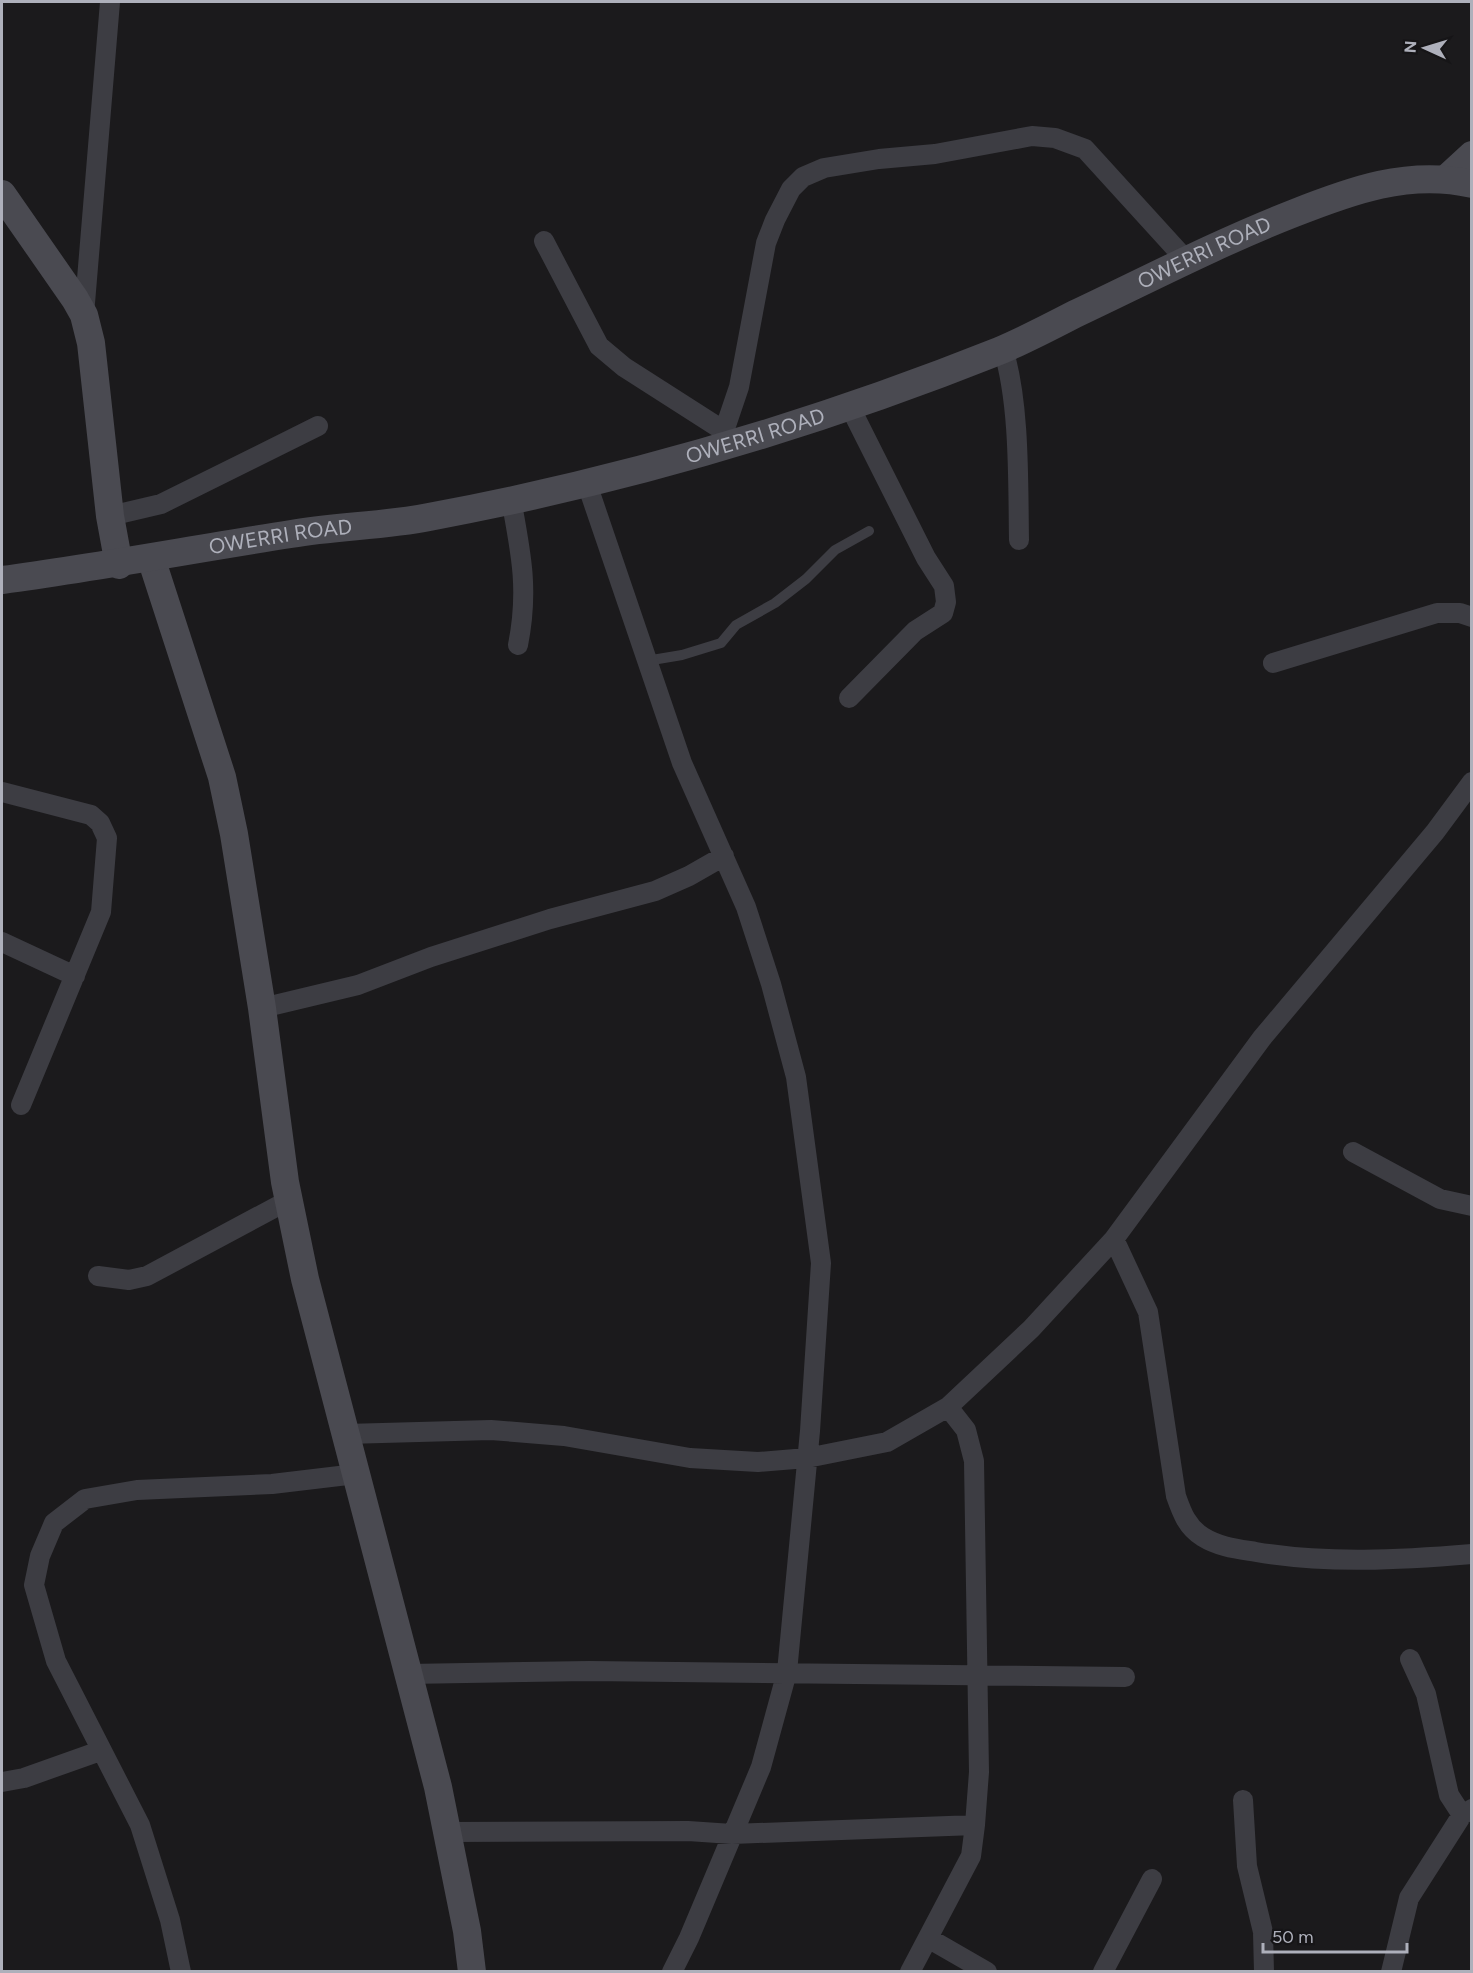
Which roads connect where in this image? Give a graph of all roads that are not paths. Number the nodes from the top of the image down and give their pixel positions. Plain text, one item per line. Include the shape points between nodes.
1 (110, 2) edge
2 (1472, 155) edge
3 (1460, 181) edge
4 (2, 194) edge
5 (544, 241) dead end
6 (1187, 261) junction
7 (84, 315) junction
8 (1003, 349) junction
9 (849, 405) junction
10 (318, 426) dead end
11 (721, 440) junction
12 (586, 481) junction
13 (511, 499) junction
14 (110, 516) junction
15 (869, 531) dead end
16 (1019, 540) dead end
17 (151, 558) junction
18 (119, 564) junction
19 (2, 580) edge
20 (1472, 617) edge
21 (518, 645) dead end
22 (646, 660) junction
23 (1272, 663) dead end
24 (849, 698) dead end
25 (1472, 782) edge
26 (2, 792) edge
27 (723, 856) junction
28 (2, 942) edge
29 (75, 976) junction
30 (262, 1008) junction
31 (21, 1105) dead end
32 (1353, 1152) dead end
33 (289, 1200) junction
34 (1472, 1206) edge
35 (1114, 1239) junction
36 (98, 1276) dead end
37 (948, 1407) junction
38 (346, 1434) junction
39 (807, 1458) junction
40 (356, 1474) junction
41 (1472, 1554) edge
42 (1410, 1659) dead end
43 (787, 1672) junction
44 (408, 1674) junction
45 (979, 1675) junction
46 (1125, 1677) dead end
47 (100, 1751) junction
48 (2, 1782) edge
49 (1243, 1800) dead end
50 (1467, 1812) edge
51 (975, 1825) junction
52 (448, 1832) junction
53 (732, 1833) junction
54 (1152, 1879) dead end
55 (928, 1938) junction
56 (181, 1971) edge
57 (472, 1971) edge
58 (672, 1971) edge
59 (909, 1971) edge
60 (987, 1971) edge
61 (1103, 1971) edge
62 (1264, 1971) edge
63 (1391, 1971) edge

1 - 7 street
2 - 3 main road
3 - 6 main road, OWERRI ROAD via 1397,181 1365,187 1248,231
4 - 7 main road
5 - 11 street via 599,346
6 - 8 main road, OWERRI ROAD
6 - 11 street via 1085,148 1055,138 1032,136 935,154 824,168 797,183 766,243 740,387
7 - 14 main road via 91,343
8 - 9 main road, OWERRI ROAD
8 - 16 street via 1011,378
9 - 11 main road, OWERRI ROAD
9 - 24 street via 944,586 946,602 943,613 915,631
10 - 14 street via 161,504
11 - 12 main road, OWERRI ROAD
12 - 13 main road, OWERRI ROAD
12 - 22 street
13 - 17 main road, OWERRI ROAD via 425,518 296,533
13 - 21 street via 524,567 525,611
14 - 18 main road
15 - 22 lane via 835,550 775,603 735,626 721,643 682,656
17 - 18 main road, OWERRI ROAD
17 - 30 main road via 222,777
18 - 19 main road, OWERRI ROAD
20 - 23 street via 1437,613
22 - 27 street via 682,763
25 - 35 street via 1262,1038
26 - 29 street via 91,815 100,822 107,838 101,912
27 - 30 street via 655,891 463,946 358,985
27 - 39 street via 746,907 796,1077 821,1263
28 - 29 street
29 - 31 street
30 - 33 main road
32 - 34 street via 1440,1199
33 - 36 street via 147,1276 129,1280
33 - 38 main road via 305,1279
35 - 37 street via 1031,1329
35 - 41 street via 1148,1312 1176,1496 1186,1522 1203,1537 1224,1547 1299,1559
37 - 39 street via 887,1442
37 - 45 street via 966,1430 974,1461
38 - 39 street via 491,1430 564,1437 690,1458 758,1462
38 - 40 main road
39 - 43 street
40 - 44 main road
40 - 47 street via 272,1484 137,1490 85,1499 54,1523 40,1556 34,1585 56,1661
42 - 50 street via 1426,1694 1449,1795
43 - 44 street
43 - 45 street
43 - 53 street via 761,1767
44 - 52 main road
45 - 46 street
45 - 51 street via 980,1772
47 - 48 street
47 - 56 street via 140,1825 170,1920
49 - 62 street via 1246,1866 1263,1932
50 - 63 street via 1409,1898
51 - 53 street
51 - 55 street via 971,1856
52 - 53 street
52 - 57 main road
53 - 58 street
54 - 61 street
55 - 59 street
55 - 60 street

